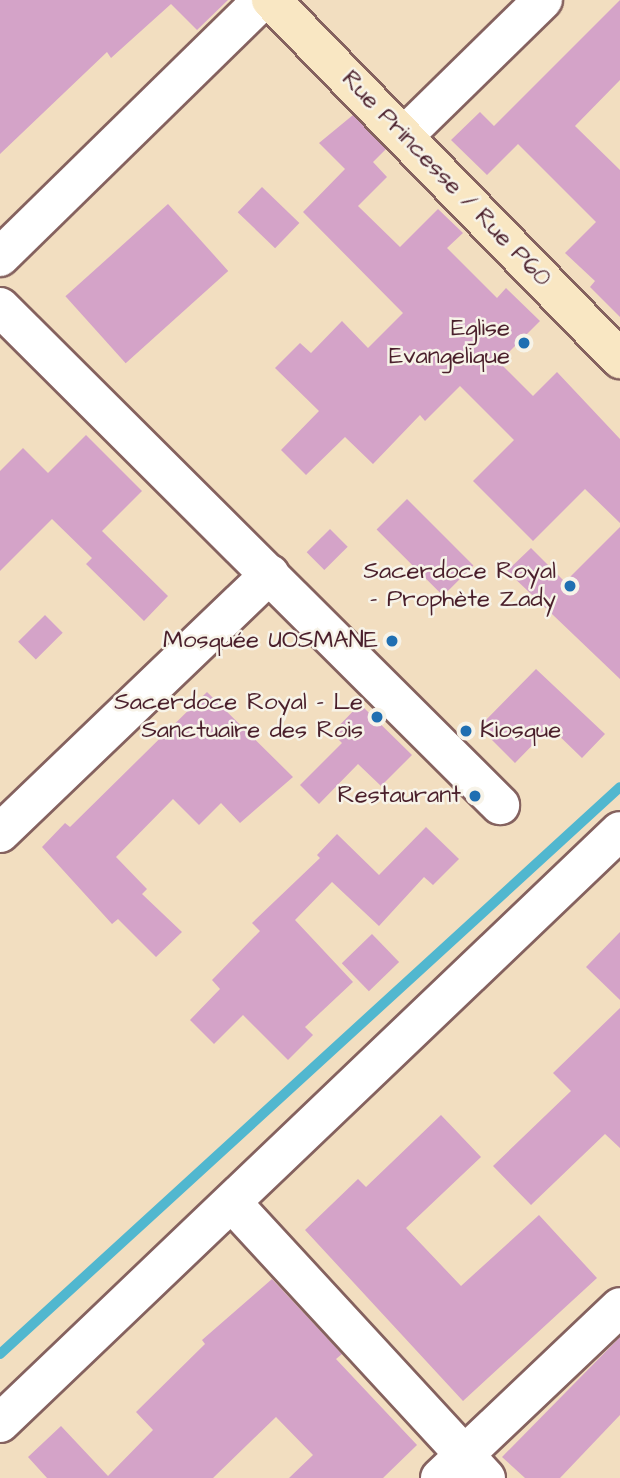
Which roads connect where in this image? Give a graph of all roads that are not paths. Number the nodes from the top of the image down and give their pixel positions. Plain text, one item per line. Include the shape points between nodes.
1 (262, 0) edge
2 (271, 0) edge
3 (543, 0) edge
4 (405, 135) junction
5 (0, 257) edge
6 (0, 307) edge
7 (620, 359) edge
8 (270, 575) junction
9 (500, 805) dead end
10 (0, 833) edge
11 (614, 847) edge
12 (233, 1204) junction
13 (620, 1307) edge
14 (0, 1423) edge
15 (463, 1471) edge

1 - 5 street
2 - 4 street, Rue Princesse / Rue P60
3 - 4 street
4 - 7 street, Rue Princesse / Rue P60
6 - 8 street
8 - 9 street
8 - 10 street
11 - 12 street
12 - 14 street
12 - 15 street
13 - 15 street

